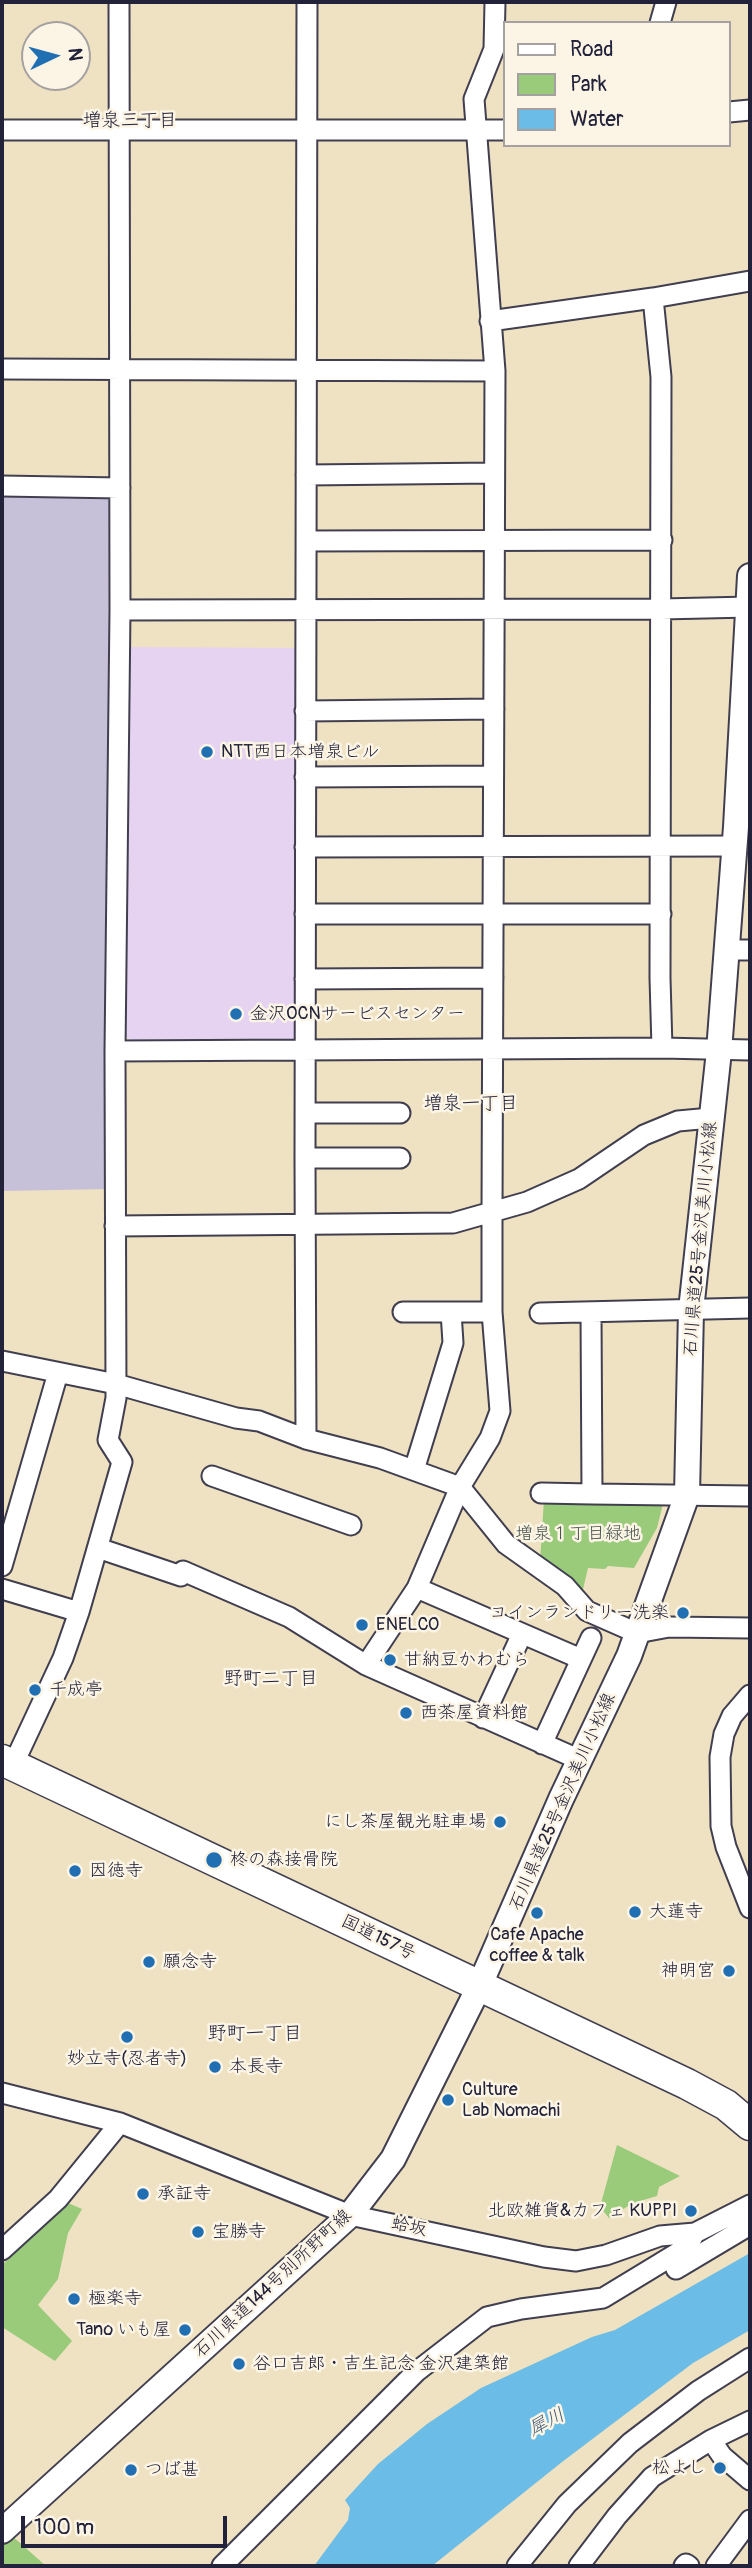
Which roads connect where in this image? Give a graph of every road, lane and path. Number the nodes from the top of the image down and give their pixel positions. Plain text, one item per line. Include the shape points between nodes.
1 (119, 2) edge
2 (307, 2) edge
3 (495, 2) edge
4 (666, 2) edge
5 (661, 21) edge
6 (750, 110) edge
7 (731, 112) edge
8 (504, 130) edge
9 (2, 131) edge
10 (119, 131) junction
11 (308, 131) junction
12 (476, 131) junction
13 (750, 281) edge
14 (653, 298) junction
15 (490, 321) junction
16 (2, 369) edge
17 (119, 370) junction
18 (306, 371) junction
19 (495, 372) junction
20 (495, 473) junction
21 (306, 475) junction
22 (2, 486) edge
23 (120, 488) junction
24 (662, 540) junction
25 (306, 541) junction
26 (494, 541) junction
27 (750, 576) edge
28 (749, 607) edge
29 (305, 609) junction
30 (494, 609) junction
31 (661, 609) junction
32 (120, 610) junction
33 (494, 709) junction
34 (305, 711) junction
35 (494, 776) junction
36 (305, 778) junction
37 (740, 834) edge
38 (493, 846) junction
39 (660, 846) junction
40 (305, 847) junction
41 (305, 914) junction
42 (493, 914) junction
43 (661, 914) junction
44 (738, 950) edge
45 (492, 978) junction
46 (305, 979) junction
47 (662, 1048) junction
48 (305, 1049) junction
49 (492, 1049) junction
50 (750, 1050) edge
51 (115, 1051) junction
52 (719, 1051) junction
53 (305, 1113) junction
54 (400, 1114) dead end
55 (711, 1118) junction
56 (304, 1158) junction
57 (400, 1158) dead end
58 (492, 1214) junction
59 (305, 1224) junction
60 (115, 1226) junction
61 (750, 1308) edge
62 (691, 1310) junction
63 (492, 1311) junction
64 (403, 1312) dead end
65 (451, 1312) junction
66 (591, 1312) junction
67 (540, 1313) dead end
68 (2, 1361) edge
69 (58, 1373) junction
70 (116, 1384) junction
71 (306, 1439) junction
72 (414, 1470) junction
73 (212, 1476) dead end
74 (460, 1487) junction
75 (541, 1493) dead end
76 (592, 1494) junction
77 (687, 1495) junction
78 (750, 1496) edge
79 (351, 1525) dead end
80 (98, 1548) junction
81 (2, 1566) edge
82 (417, 1588) junction
83 (2, 1589) edge
84 (79, 1612) junction
85 (750, 1628) edge
86 (637, 1633) junction
87 (522, 1634) junction
88 (591, 1638) dead end
89 (581, 1659) junction
90 (366, 1665) junction
91 (750, 1695) edge
92 (483, 1718) junction
93 (542, 1744) junction
94 (580, 1760) junction
95 (7, 1763) edge
96 (750, 1908) edge
97 (480, 1987) junction
98 (2, 2093) edge
99 (120, 2123) junction
100 (750, 2124) edge
101 (750, 2205) edge
102 (350, 2215) junction
103 (750, 2225) edge
104 (695, 2233) junction
105 (2, 2250) edge
106 (487, 2317) junction
107 (750, 2358) edge
108 (750, 2421) edge
109 (710, 2440) junction
110 (750, 2480) edge
111 (750, 2520) edge
112 (2, 2531) edge
113 (222, 2566) edge
114 (517, 2566) edge
115 (579, 2566) edge
116 (716, 2566) edge

1 - 10 street
2 - 11 street
3 - 12 street via 494,49 474,99
4 - 5 street
6 - 7 street
8 - 12 street
9 - 10 street
10 - 11 street
10 - 17 street
11 - 12 street
11 - 18 street
12 - 15 street
13 - 14 street
14 - 15 street
14 - 24 street via 661,377
15 - 19 street
16 - 17 street
17 - 18 street
17 - 23 street
18 - 19 street
18 - 21 street
19 - 20 street
20 - 21 street
20 - 26 street
21 - 25 street
22 - 23 street
23 - 32 street
24 - 26 street
24 - 31 street
25 - 26 street
25 - 29 street
26 - 30 street
27 - 28 main road, 石川県道25号金沢美川小松線
28 - 31 street
28 - 37 main road, 石川県道25号金沢美川小松線
29 - 30 street
29 - 32 street
29 - 34 street
30 - 31 street
30 - 33 street
31 - 39 street
32 - 51 street
33 - 34 street
33 - 35 street
34 - 36 street
35 - 36 street
35 - 38 street
36 - 40 street
37 - 39 street
37 - 44 main road, 石川県道25号金沢美川小松線
38 - 39 street
38 - 40 street
38 - 42 street
39 - 43 street
40 - 41 street
41 - 42 street
41 - 46 street
42 - 43 street
42 - 45 street
43 - 47 street
44 - 52 main road, 石川県道25号金沢美川小松線
45 - 46 street
45 - 49 street
46 - 48 street
47 - 49 street
47 - 52 street
48 - 49 street
48 - 51 street
48 - 53 street
49 - 58 street
50 - 52 street
51 - 60 street
52 - 55 main road, 石川県道25号金沢美川小松線
53 - 54 street
53 - 56 street
55 - 58 street via 678,1121 644,1135 579,1179
55 - 62 main road, 石川県道25号金沢美川小松線
56 - 57 street
56 - 59 street
58 - 59 street via 453,1223
58 - 63 street
59 - 60 street
59 - 71 street
60 - 70 street
61 - 62 street
62 - 66 street
62 - 77 main road, 石川県道25号金沢美川小松線
63 - 65 street
63 - 74 street via 500,1410 490,1438
64 - 65 street
65 - 72 street via 453,1343
66 - 67 street
66 - 76 street
68 - 69 street
69 - 70 street
69 - 81 street
70 - 71 street via 258,1420
70 - 80 street via 108,1440 122,1462
71 - 72 street
72 - 74 street
73 - 79 street
74 - 82 street
74 - 86 street via 506,1544 565,1586 587,1611
75 - 76 street
76 - 77 street
77 - 78 street
77 - 86 main road, 石川県道25号金沢美川小松線
80 - 84 street
80 - 90 street via 182,1573 289,1617
82 - 87 street
82 - 90 street
83 - 84 street
84 - 95 street via 62,1658
85 - 86 street via 669,1627
86 - 94 main road, 石川県道25号金沢美川小松線
87 - 89 street
87 - 92 street
88 - 89 street
89 - 93 street
90 - 92 street
91 - 96 street via 732,1716 720,1757 721,1826
92 - 93 street
93 - 94 street
94 - 97 main road, 石川県道25号金沢美川小松線
95 - 97 highway, 国道157号
97 - 100 highway, 国道157号 via 687,2084
97 - 102 main road, 石川県道144号別所野町線 via 393,2159
98 - 99 street, 蛤坂
99 - 102 street, 蛤坂
99 - 105 street via 58,2199
101 - 104 street
102 - 104 street, 蛤坂 via 576,2261 660,2236
102 - 112 main road, 石川県道144号別所野町線
103 - 106 street via 600,2310 511,2321
104 - 106 street via 687,2247 603,2298
106 - 113 street via 416,2372
107 - 114 street via 630,2443 567,2504
108 - 109 street
109 - 110 street
109 - 115 street via 652,2477
111 - 116 street

